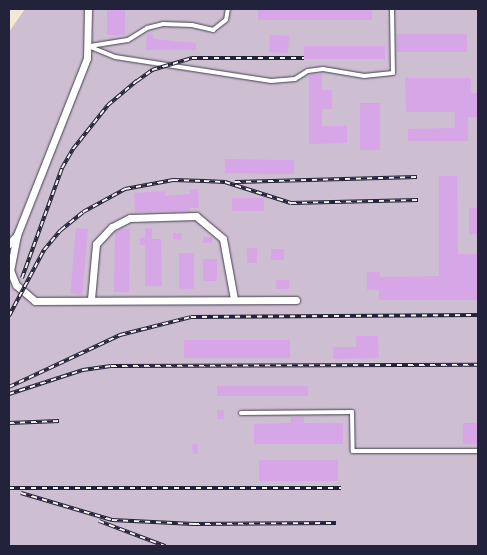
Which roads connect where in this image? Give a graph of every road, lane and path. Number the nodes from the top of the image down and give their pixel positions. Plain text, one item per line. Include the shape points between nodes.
1 (88, 9) edge
2 (228, 9) edge
3 (392, 9) edge
4 (88, 46) junction
5 (17, 235) junction
6 (9, 244) edge
7 (91, 299) junction
8 (234, 299) junction
9 (296, 300) dead end
10 (241, 413) dead end
11 (478, 451) edge

1 - 4 street
2 - 4 lane via 226,20 213,30 163,24 147,28 128,40
3 - 4 lane via 393,73 364,76 322,69 308,71 295,78 271,81 115,57
4 - 5 street via 87,58
5 - 6 street
5 - 7 street via 10,270 16,285 35,301
7 - 8 street
7 - 8 street via 96,244 112,227 130,218 196,216 223,239
8 - 9 street
10 - 11 lane via 352,412 353,450

